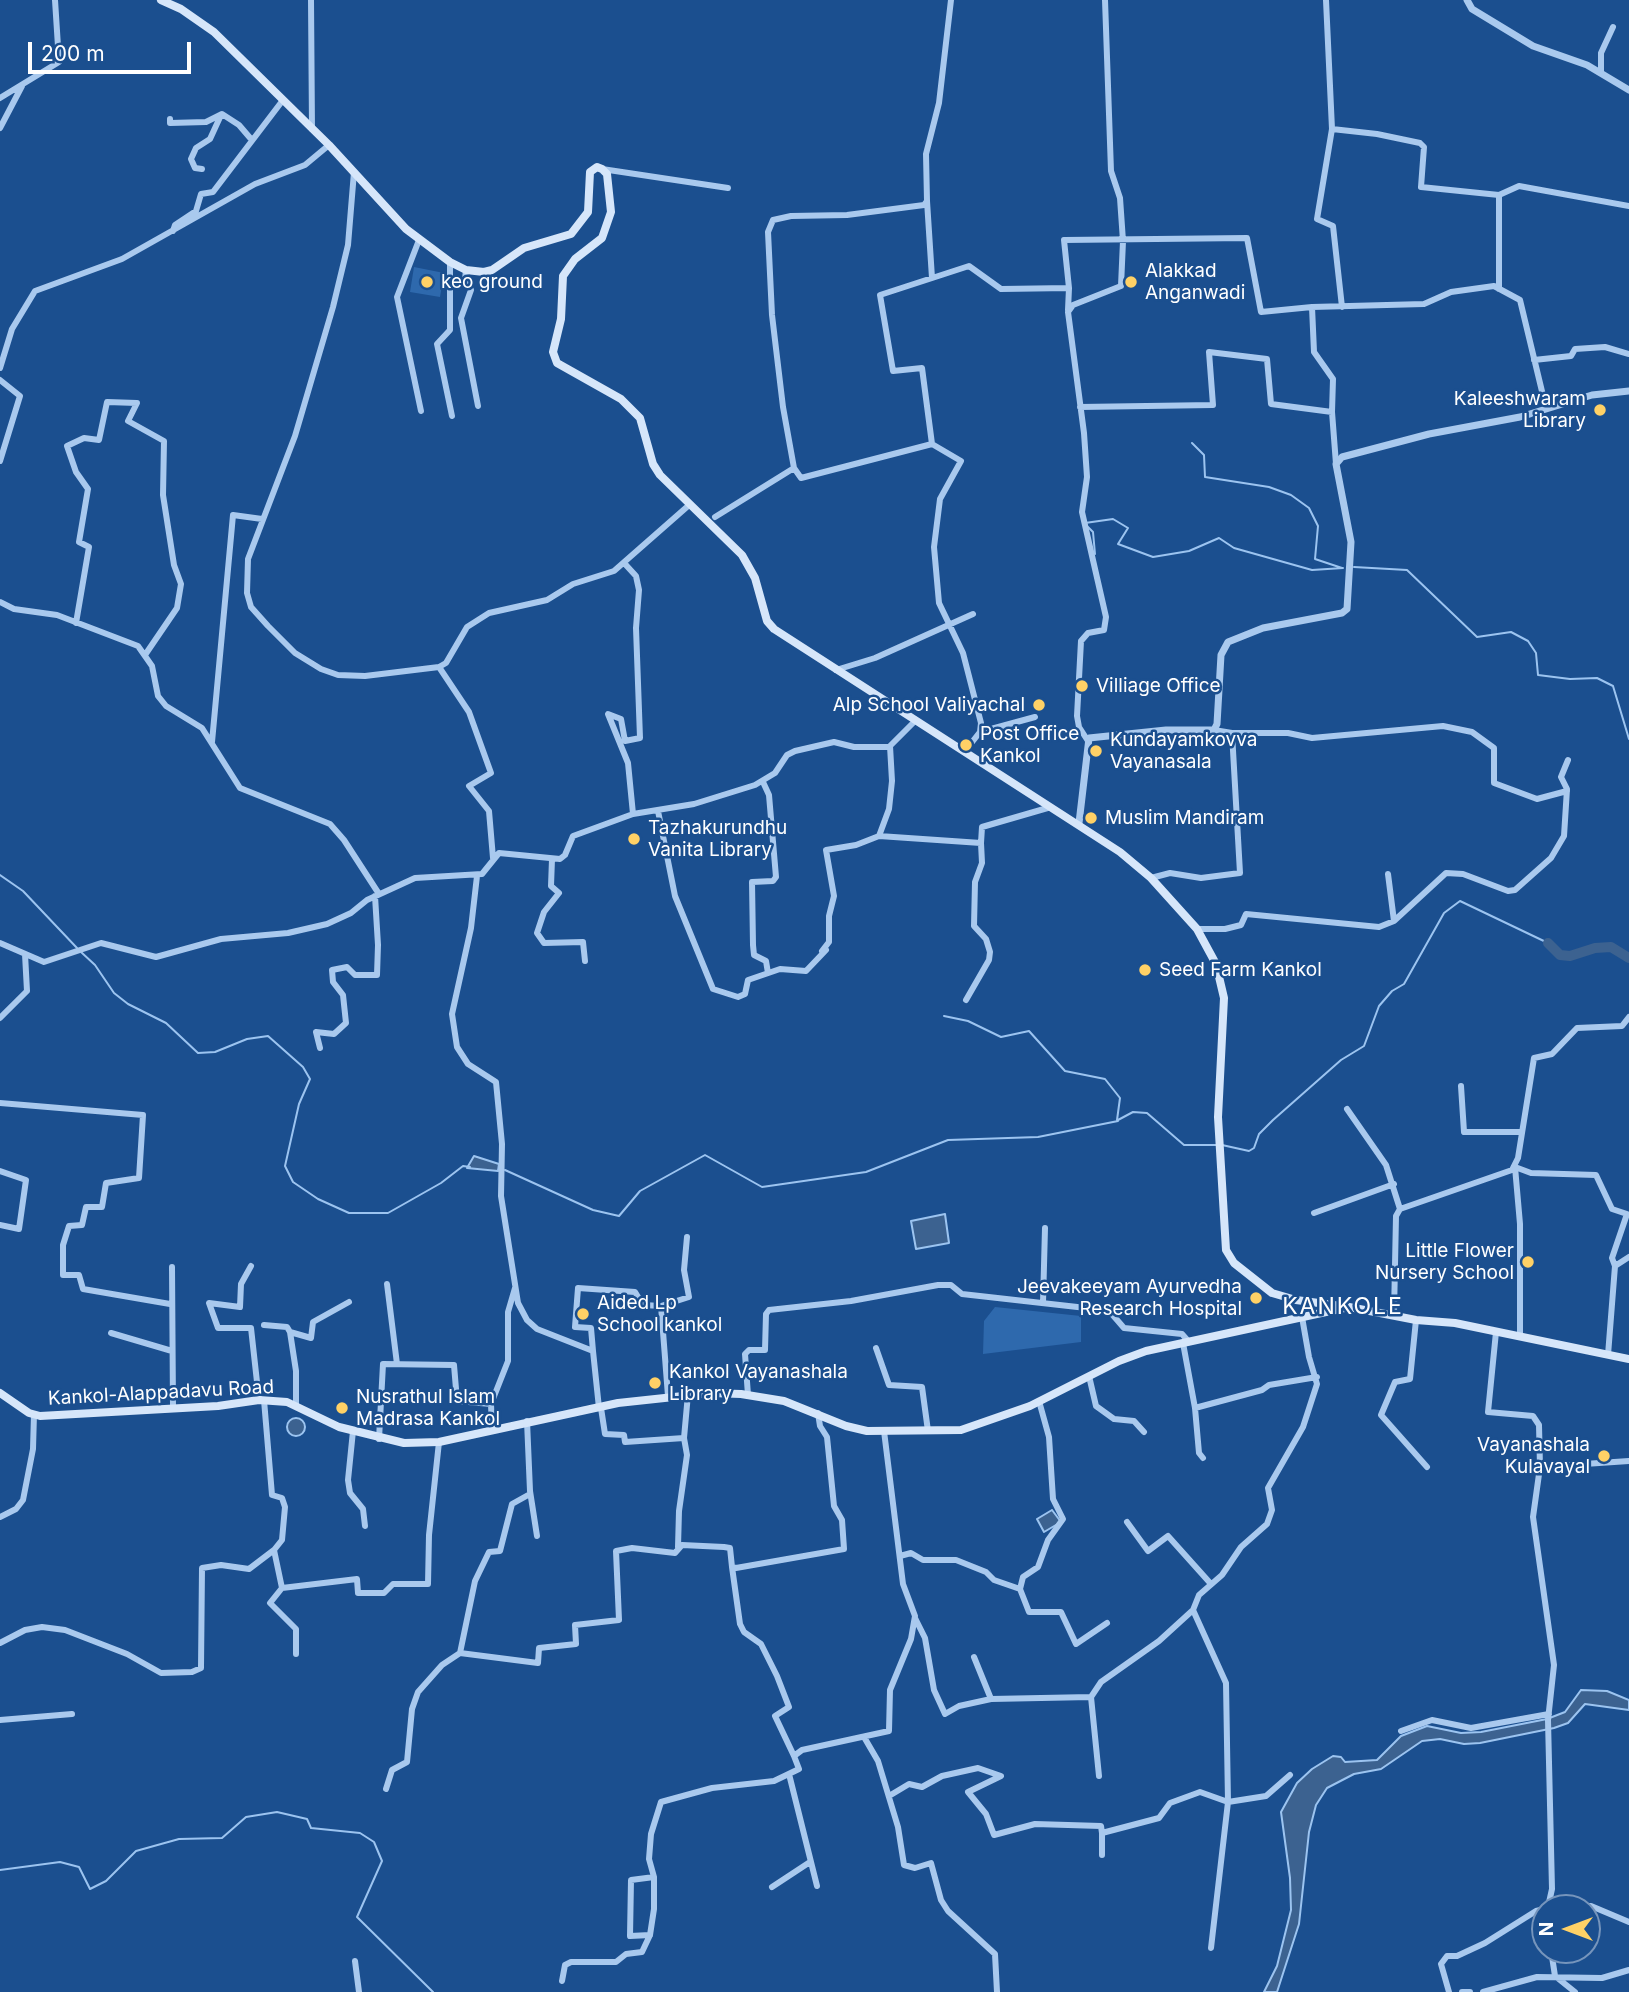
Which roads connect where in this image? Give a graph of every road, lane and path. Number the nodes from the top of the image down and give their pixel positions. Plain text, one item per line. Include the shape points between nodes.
1 (55, 0) edge
2 (160, 0) edge
3 (311, 0) edge
4 (951, 0) edge
5 (1105, 0) edge
6 (1326, 0) edge
7 (1467, 0) edge
8 (1614, 27) dead end
9 (1601, 74) junction
10 (23, 84) junction
11 (1629, 90) edge
12 (0, 98) edge
13 (283, 100) junction
14 (222, 114) junction
15 (170, 119) dead end
16 (0, 128) edge
17 (312, 129) junction
18 (1332, 129) junction
19 (251, 139) junction
20 (329, 145) junction
21 (202, 169) dead end
22 (603, 169) junction
23 (354, 172) junction
24 (728, 188) dead end
25 (1499, 195) junction
26 (927, 201) junction
27 (1629, 206) edge
28 (173, 231) junction
29 (419, 240) junction
30 (1123, 241) junction
31 (450, 262) junction
32 (466, 270) junction
33 (932, 278) junction
34 (1069, 288) junction
35 (1499, 289) junction
36 (1312, 307) junction
37 (1342, 307) junction
38 (1068, 312) junction
39 (1629, 354) edge
40 (1534, 360) junction
41 (0, 368) edge
42 (0, 380) edge
43 (1629, 391) edge
44 (478, 406) dead end
45 (1080, 407) junction
46 (1546, 408) junction
47 (421, 411) dead end
48 (1332, 412) junction
49 (453, 416) dead end
50 (932, 444) junction
51 (0, 461) edge
52 (1336, 464) junction
53 (794, 468) junction
54 (688, 506) junction
55 (715, 517) dead end
56 (262, 519) junction
57 (625, 564) junction
58 (0, 602) edge
59 (973, 614) dead end
60 (76, 623) junction
61 (951, 626) junction
62 (145, 655) junction
63 (439, 667) junction
64 (836, 670) junction
65 (1035, 716) dead end
66 (916, 720) junction
67 (1214, 730) junction
68 (980, 732) junction
69 (1232, 733) junction
70 (1088, 741) junction
71 (212, 742) junction
72 (890, 747) junction
73 (965, 751) junction
74 (1568, 760) dead end
75 (763, 782) junction
76 (1567, 791) junction
77 (1052, 807) junction
78 (658, 811) junction
79 (633, 814) junction
80 (1079, 823) junction
81 (879, 836) junction
82 (981, 843) junction
83 (493, 858) junction
84 (552, 859) junction
85 (1388, 874) dead end
86 (477, 876) junction
87 (1151, 878) junction
88 (377, 895) junction
89 (1394, 921) junction
90 (1197, 929) junction
91 (0, 943) edge
92 (826, 950) junction
93 (25, 954) junction
94 (818, 954) dead end
95 (585, 961) dead end
96 (768, 973) junction
97 (966, 1000) dead end
98 (1629, 1017) edge
99 (0, 1018) edge
100 (320, 1048) dead end
101 (1461, 1086) dead end
102 (0, 1103) edge
103 (1347, 1109) dead end
104 (1522, 1132) junction
105 (1515, 1167) junction
106 (0, 1171) edge
107 (1394, 1184) junction
108 (1400, 1209) junction
109 (1314, 1213) dead end
110 (0, 1225) edge
111 (1045, 1228) dead end
112 (687, 1237) dead end
113 (1629, 1257) edge
114 (251, 1266) dead end
115 (1615, 1266) junction
116 (172, 1267) dead end
117 (387, 1284) dead end
118 (515, 1285) junction
119 (349, 1302) dead end
120 (1042, 1303) junction
121 (170, 1304) junction
122 (661, 1306) junction
123 (1349, 1307) junction
124 (1394, 1314) junction
125 (1302, 1317) junction
126 (1416, 1320) junction
127 (264, 1325) dead end
128 (290, 1332) junction
129 (1496, 1332) junction
130 (111, 1333) dead end
131 (1520, 1337) junction
132 (1186, 1342) junction
133 (876, 1348) dead end
134 (172, 1351) junction
135 (593, 1351) junction
136 (1608, 1355) junction
137 (1629, 1359) edge
138 (397, 1364) junction
139 (1089, 1376) junction
140 (1317, 1377) junction
141 (0, 1393) edge
142 (688, 1394) junction
143 (748, 1395) junction
144 (667, 1396) junction
145 (262, 1400) junction
146 (1039, 1401) junction
147 (296, 1404) junction
148 (491, 1404) junction
149 (173, 1408) junction
150 (600, 1408) junction
151 (1195, 1408) junction
152 (818, 1413) junction
153 (34, 1414) junction
154 (527, 1421) junction
155 (492, 1429) junction
156 (354, 1431) junction
157 (884, 1431) junction
158 (928, 1431) junction
159 (1144, 1432) dead end
160 (684, 1438) junction
161 (379, 1439) junction
162 (439, 1441) junction
163 (1203, 1458) dead end
164 (1629, 1461) edge
165 (1427, 1467) dead end
166 (1540, 1467) junction
167 (530, 1494) junction
168 (0, 1517) edge
169 (1127, 1522) dead end
170 (365, 1527) dead end
171 (537, 1536) dead end
172 (678, 1547) junction
173 (274, 1550) junction
174 (900, 1556) junction
175 (732, 1566) junction
176 (1212, 1584) junction
177 (282, 1588) junction
178 (1020, 1589) junction
179 (1193, 1610) junction
180 (915, 1616) junction
181 (1107, 1623) dead end
182 (0, 1643) edge
183 (460, 1653) junction
184 (296, 1654) dead end
185 (974, 1657) dead end
186 (1091, 1697) junction
187 (991, 1699) junction
188 (72, 1714) dead end
189 (1549, 1714) junction
190 (0, 1720) edge
191 (1401, 1731) dead end
192 (864, 1738) junction
193 (794, 1756) junction
194 (789, 1774) junction
195 (1290, 1775) dead end
196 (1099, 1776) dead end
197 (386, 1788) dead end
198 (889, 1796) junction
199 (1228, 1802) junction
200 (1102, 1833) junction
201 (1102, 1856) dead end
202 (810, 1862) junction
203 (654, 1877) junction
204 (817, 1886) dead end
205 (772, 1887) dead end
206 (1551, 1894) edge
207 (1601, 1910) edge
208 (1531, 1914) edge
209 (1629, 1922) edge
210 (650, 1935) junction
211 (1211, 1948) dead end
212 (355, 1961) dead end
213 (1553, 1964) edge
214 (1629, 1970) edge
215 (1555, 1976) junction
216 (562, 1981) dead end
217 (359, 1992) edge
218 (997, 1992) edge
219 (1449, 1992) edge
220 (1462, 1992) edge
221 (1470, 1992) edge
222 (1483, 1992) edge
223 (1576, 1992) edge

1 - 10 street via 59,62
2 - 13 main road via 214,32
3 - 17 street
4 - 26 street via 939,103 926,154
5 - 30 street via 1111,171 1120,198
6 - 18 street
7 - 9 street via 1472,9 1532,46
8 - 9 street via 1601,53
9 - 11 street
10 - 12 street
10 - 16 street
13 - 17 main road
13 - 19 street
14 - 15 street via 206,122 170,123
14 - 19 street
14 - 21 street via 210,139 196,148 191,159 195,168
17 - 20 main road
18 - 25 street via 1420,143 1424,147 1420,187
18 - 37 street via 1317,219 1334,226
19 - 28 street via 213,192 201,194 196,211
20 - 23 main road
20 - 28 street via 304,165 255,184
22 - 24 street
22 - 32 main road via 590,172 588,212 571,234 524,248 492,270
22 - 54 main road via 610,197 607,225 602,238 566,269 554,358 621,400 640,418 653,464
23 - 29 main road
23 - 56 street via 348,245 333,307 295,436
25 - 27 street via 1519,186
25 - 35 street
26 - 33 street
26 - 53 street via 896,210 791,216 769,225 772,315
28 - 41 street via 122,259 35,291 12,329
29 - 31 main road
29 - 47 street via 397,297
30 - 34 street via 1064,240
30 - 36 street via 1247,237 1261,312
30 - 38 street via 1121,286 1073,304
31 - 32 main road
31 - 49 street via 450,330 437,344
32 - 44 street via 471,290 461,318
33 - 34 street via 969,266 1001,289
33 - 50 street via 880,295 893,372 922,368
34 - 38 street
35 - 37 street via 1451,292 1424,304
35 - 40 street via 1520,300
36 - 37 street
36 - 48 street via 1314,352 1334,379
38 - 45 street
39 - 40 street via 1605,347 1574,349 1572,356
40 - 46 street
42 - 51 street via 20,396
43 - 46 street via 1592,395
45 - 48 street via 1213,405 1209,352 1267,359 1271,404
45 - 70 street via 1087,477 1082,512 1106,617 1104,630 1088,633 1081,641 1077,716
46 - 52 street via 1342,457
48 - 52 street
50 - 53 street via 801,478
50 - 61 street via 961,461 940,499 934,547 939,603
52 - 67 street via 1351,542 1347,609 1263,628 1228,642 1221,655
53 - 55 street
54 - 57 street
54 - 64 main road via 742,555 774,629
56 - 63 street via 248,559 247,593 251,607 295,653 338,675
56 - 71 street via 233,515
57 - 63 street via 573,584 547,600 489,613 467,627
57 - 79 street via 636,576 639,590 640,738 625,741 621,719 608,714 628,762
58 - 60 street
59 - 61 street
60 - 62 street via 138,646
60 - 62 street via 89,547 79,542 88,489 67,446 84,438 99,439 107,402 137,403 128,421 164,441 163,495 181,584 177,608
61 - 64 street via 875,659
61 - 68 street via 969,675
62 - 71 street via 158,696 166,706 196,722
63 - 83 street via 469,712 491,773 469,786 489,811
64 - 66 main road
65 - 68 street
66 - 72 street
66 - 73 main road
67 - 69 street
67 - 70 street via 1153,731
68 - 73 street
69 - 76 street via 1312,738 1443,726 1472,732 1494,748 1494,783 1537,799
69 - 87 street via 1240,873 1201,878 1170,873
70 - 80 street
71 - 88 street via 240,788 330,824
72 - 75 street via 818,745 788,755
72 - 81 street via 889,809
73 - 77 main road
74 - 76 street via 1561,778
75 - 78 street
75 - 96 street via 769,795 776,877 752,882 753,945 754,955 766,961
76 - 89 street via 1564,836 1551,858 1515,890 1446,873
77 - 80 main road
77 - 82 street via 982,827
78 - 79 street
78 - 96 street via 675,896 713,989 738,997 745,993 748,980
79 - 84 street via 573,836 565,855
80 - 87 main road
81 - 82 street
81 - 92 street via 826,850 834,896
82 - 97 street via 974,926 990,952
83 - 84 street via 511,853
83 - 86 street
84 - 95 street via 551,886 559,893 544,912 537,933 544,943 583,942
85 - 89 street
86 - 88 street via 435,874
86 - 118 street via 453,1021 457,1047 468,1064 496,1082 501,1196
87 - 90 main road
88 - 93 street via 327,924 221,939 156,957 101,943 44,962
88 - 100 street via 377,975 355,975 347,967 332,970 333,982 343,995 346,1023 334,1034 316,1032
89 - 90 street via 1362,927 1246,914 1241,925
90 - 123 main road via 1216,964 1224,998 1218,1162 1226,1250 1234,1263 1272,1293
91 - 93 street
92 - 94 street
92 - 96 street via 806,971 790,968
93 - 99 street via 27,991
98 - 104 street via 1622,1026 1577,1028 1552,1054 1534,1058
101 - 104 street via 1464,1132
102 - 121 street via 143,1115 139,1178 106,1183 102,1207 86,1207 82,1225 69,1226 63,1245 63,1275 79,1275 83,1289
103 - 107 street via 1374,1144
104 - 105 street
105 - 108 street
105 - 115 street via 1531,1173 1596,1175 1612,1209 1627,1214 1612,1258
105 - 131 street
106 - 110 street via 26,1180 19,1229
107 - 108 street
107 - 109 street
108 - 124 street via 1396,1216
111 - 120 street
112 - 122 street via 684,1270 689,1297
113 - 115 street
114 - 145 street via 241,1284 240,1307 209,1303 218,1328 251,1328
115 - 136 street
116 - 121 street
117 - 138 street
118 - 135 street via 527,1321
118 - 148 street via 508,1312 508,1362
119 - 128 street via 313,1322 311,1338
120 - 132 street via 1104,1310 1124,1328 1182,1334
120 - 143 street via 962,1294 951,1286 937,1285 769,1310 765,1350 745,1354
121 - 134 street
122 - 135 street via 643,1305 635,1292 578,1288 575,1327 592,1328
122 - 144 street
123 - 124 main road, Kankol-Alappadavu Road
123 - 125 main road, Kankol-Alappadavu Road
124 - 126 main road, Kankol-Alappadavu Road
125 - 132 main road, Kankol-Alappadavu Road
125 - 140 street
126 - 129 main road, Kankol-Alappadavu Road
126 - 165 street via 1410,1379 1395,1382 1381,1415
127 - 128 street via 287,1327
128 - 147 street
129 - 131 main road, Kankol-Alappadavu Road
129 - 166 street via 1486,1408 1488,1412 1537,1418
130 - 134 street
131 - 136 main road, Kankol-Alappadavu Road
132 - 139 main road, Kankol-Alappadavu Road via 1137,1355
132 - 151 street
133 - 158 street via 889,1385 922,1387
134 - 149 street
135 - 150 street
136 - 137 main road, Kankol-Alappadavu Road
138 - 148 street via 454,1365 457,1401
138 - 161 street via 383,1364
139 - 146 main road, Kankol-Alappadavu Road
139 - 159 street via 1096,1406 1114,1419 1134,1421
140 - 151 street via 1269,1385
140 - 176 street via 1315,1398 1303,1427 1268,1488 1271,1517
141 - 153 main road, Kankol-Alappadavu Road
142 - 143 main road, Kankol-Alappadavu Road
142 - 144 main road, Kankol-Alappadavu Road
142 - 160 street
143 - 152 main road, Kankol-Alappadavu Road
144 - 150 main road, Kankol-Alappadavu Road
145 - 147 main road, Kankol-Alappadavu Road
145 - 149 main road, Kankol-Alappadavu Road
145 - 173 street via 272,1496 282,1498 285,1507 282,1540
146 - 158 main road, Kankol-Alappadavu Road via 983,1425
146 - 178 street via 1049,1437 1053,1499 1063,1518 1038,1567 1023,1577
147 - 156 main road, Kankol-Alappadavu Road
148 - 155 street
149 - 153 main road, Kankol-Alappadavu Road
150 - 154 main road, Kankol-Alappadavu Road
150 - 160 street via 605,1434 624,1435 625,1442
151 - 163 street
152 - 157 main road, Kankol-Alappadavu Road via 856,1429
152 - 175 street via 827,1437 844,1549
153 - 168 street via 23,1500
154 - 155 main road, Kankol-Alappadavu Road
154 - 167 street
155 - 162 main road, Kankol-Alappadavu Road
156 - 161 main road, Kankol-Alappadavu Road
156 - 170 street via 348,1480 350,1493 363,1509
157 - 158 main road, Kankol-Alappadavu Road
157 - 174 street
160 - 172 street via 687,1455
161 - 162 main road, Kankol-Alappadavu Road
162 - 177 street via 428,1584 393,1584 384,1594 358,1593 357,1579
164 - 166 street
166 - 189 street via 1533,1517 1554,1665
167 - 171 street
167 - 183 street via 512,1504 500,1551 489,1552 475,1581
169 - 176 street via 1148,1550 1168,1536
172 - 175 street via 730,1548
172 - 183 street via 676,1553 632,1548 616,1551 619,1620 575,1625 576,1644 539,1648 538,1663
173 - 177 street
173 - 182 street via 249,1569 221,1565 202,1569 201,1668 192,1672 160,1673 65,1630 25,1630
174 - 178 street via 911,1553 923,1560 956,1560
174 - 180 street via 903,1584
175 - 193 street via 740,1624 761,1644 787,1700 789,1707 775,1716
176 - 179 street via 1199,1595
177 - 184 street via 270,1603 296,1629
178 - 181 street via 1029,1612 1061,1612 1076,1644
179 - 186 street via 1101,1682
179 - 199 street via 1226,1683
180 - 187 street via 944,1714
180 - 192 street via 911,1639 890,1689 888,1731
183 - 197 street via 418,1692 407,1762 392,1770
185 - 187 street
186 - 187 street
186 - 196 street
188 - 190 street
189 - 191 street via 1471,1728 1432,1720
189 - 206 street
192 - 193 street via 802,1750
192 - 198 street via 878,1761
193 - 194 street via 799,1769
194 - 202 street
194 - 203 street via 774,1781 712,1788 662,1802 651,1834 649,1859
195 - 199 street via 1266,1796
198 - 200 street via 909,1784 922,1787 942,1776 978,1768 1001,1776 968,1792 986,1814 994,1835 1035,1824 1101,1826
198 - 218 street via 904,1865 915,1868 931,1863 948,1911 995,1954
199 - 200 street via 1200,1792 1170,1803 1159,1818
199 - 211 street
200 - 201 street
202 - 204 street
202 - 205 street
203 - 210 street
203 - 210 street via 631,1880 630,1936
207 - 209 street
208 - 219 street via 1485,1943 1447,1956 1441,1964
210 - 216 street via 642,1952 626,1954 617,1962 565,1965
212 - 217 street
213 - 215 street
214 - 215 street via 1602,1978
215 - 222 street
215 - 223 street
220 - 221 street

